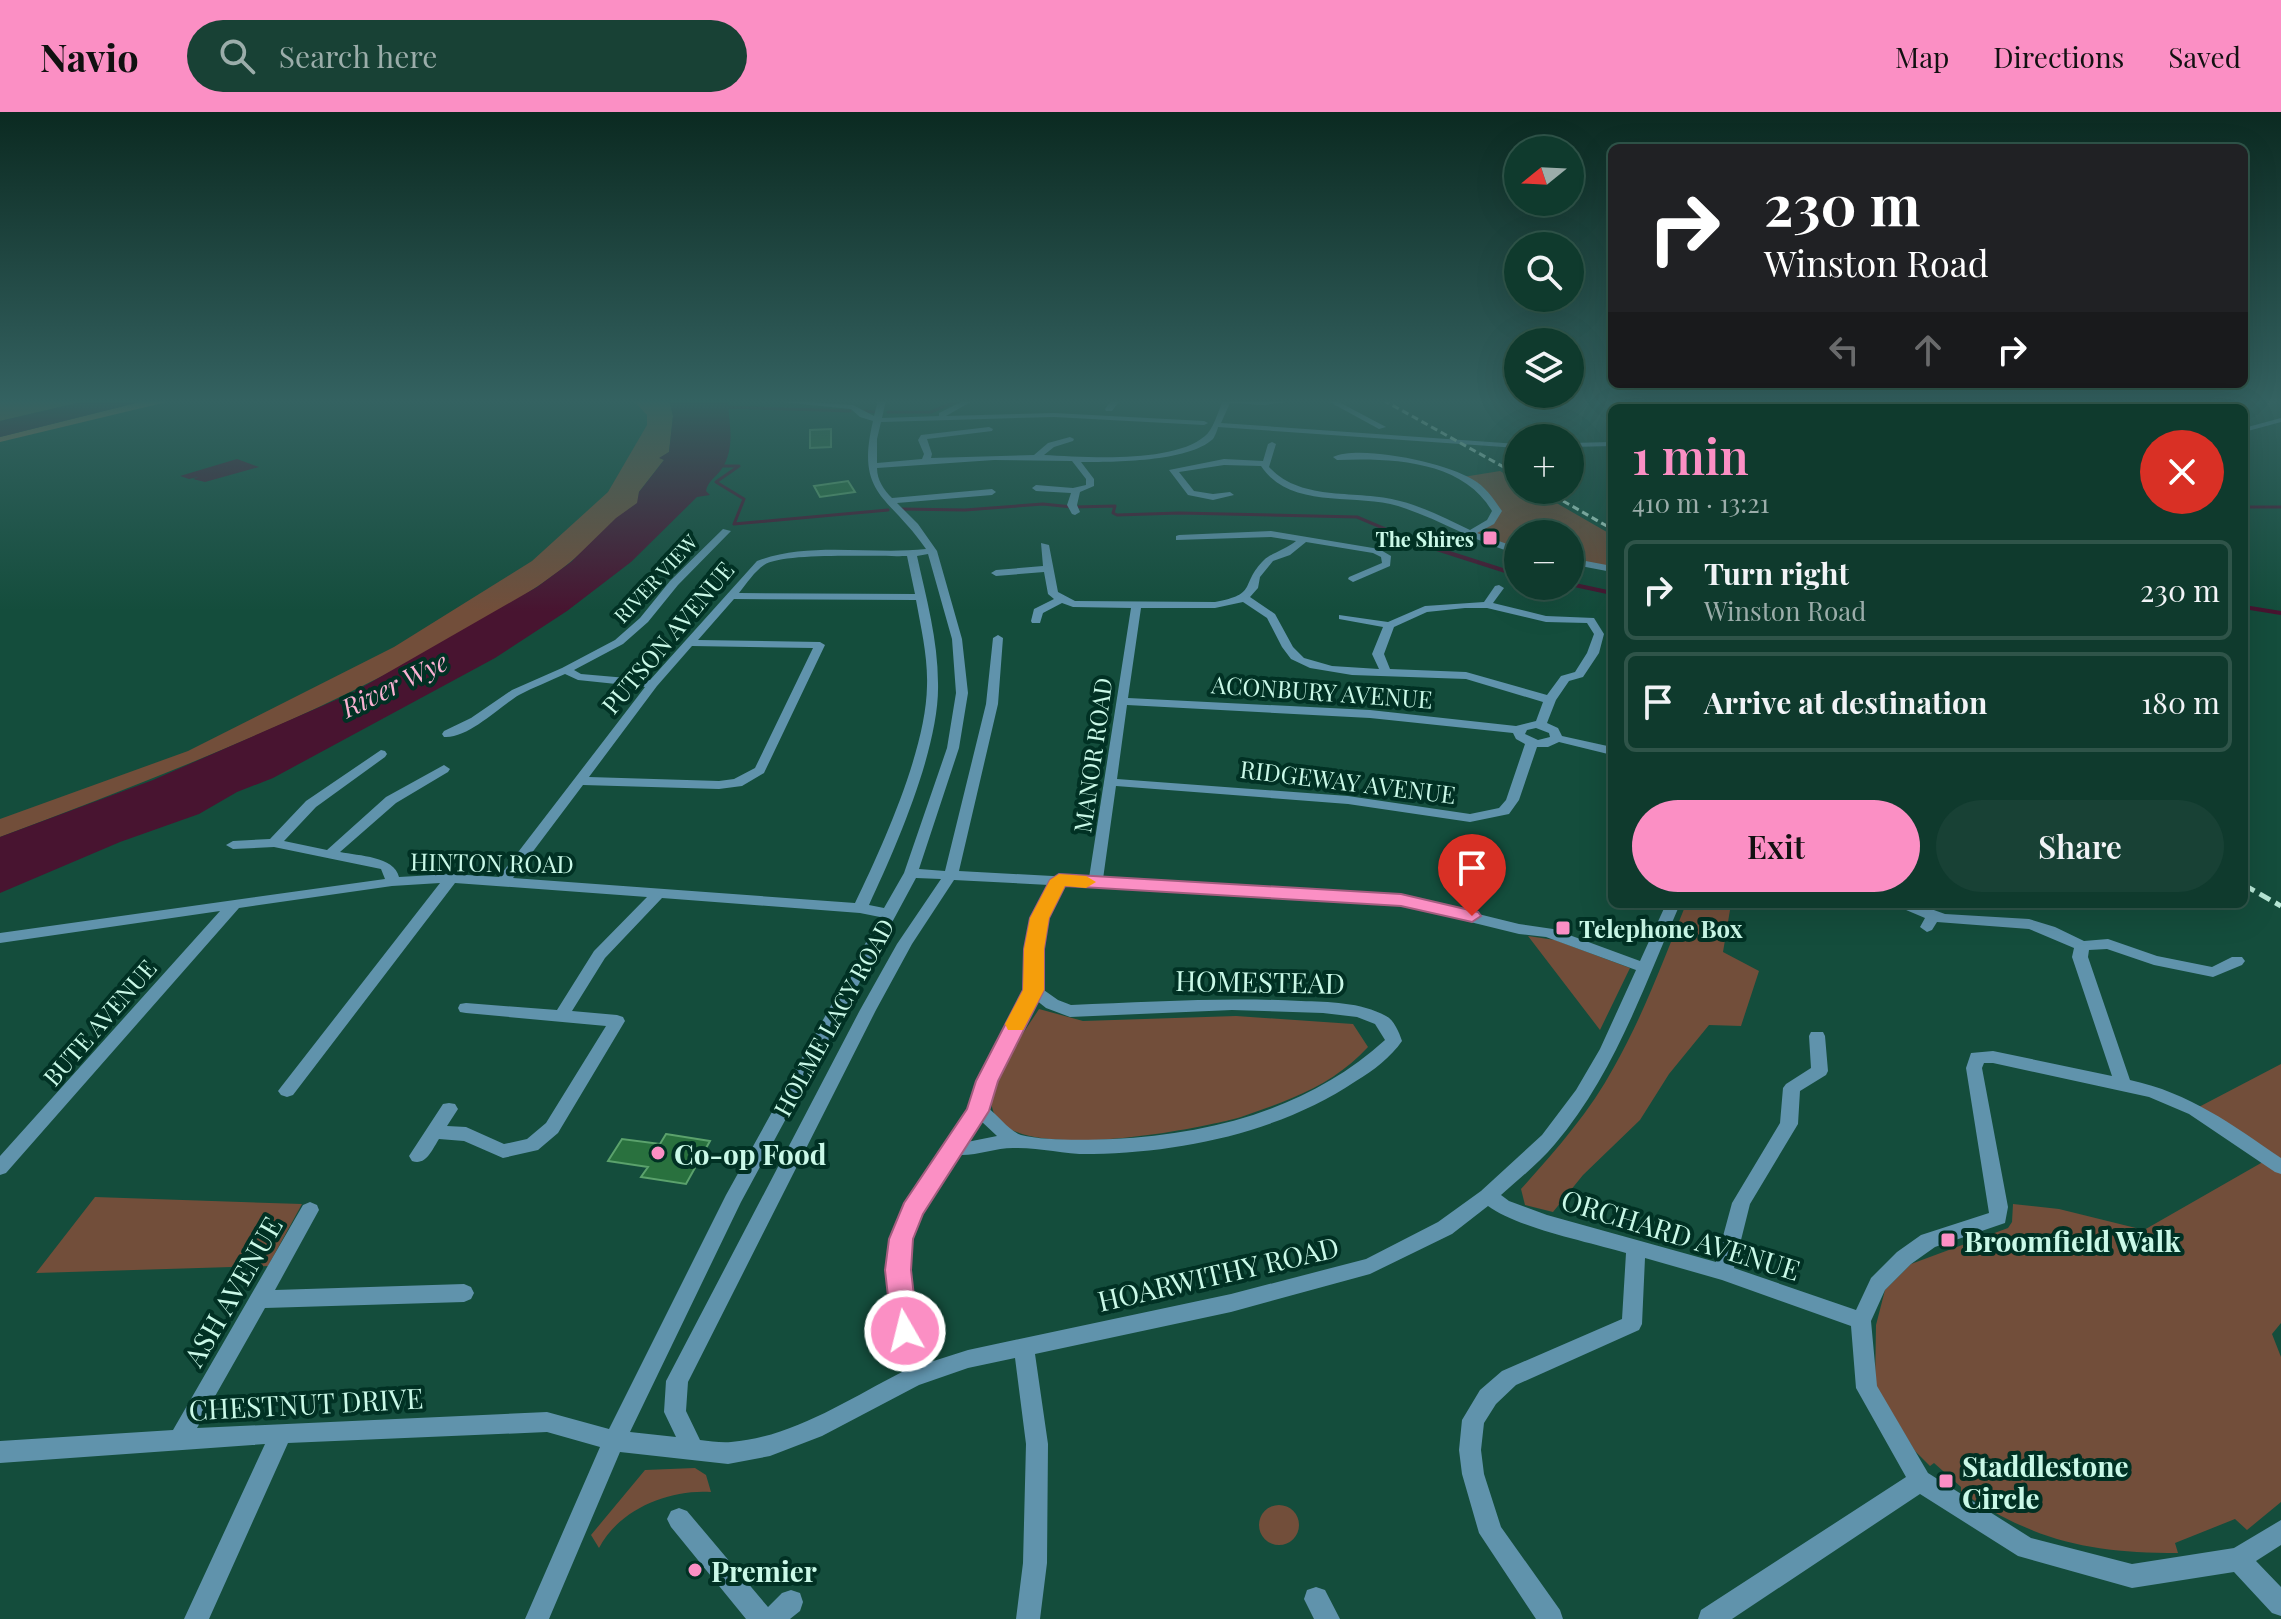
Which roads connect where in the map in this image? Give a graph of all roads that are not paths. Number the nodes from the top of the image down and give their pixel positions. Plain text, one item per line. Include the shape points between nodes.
1 (873, 470) edge
2 (972, 470) edge
3 (1083, 470) edge
4 (1173, 470) edge
5 (1269, 470) edge
6 (1439, 470) edge
7 (974, 474) dead end
8 (1036, 488) dead end
9 (1076, 490) junction
10 (992, 492) dead end
11 (1230, 495) dead end
12 (890, 501) junction
13 (1075, 512) dead end
14 (726, 531) dead end
15 (1469, 534) junction
16 (1179, 538) dead end
17 (1304, 539) junction
18 (1044, 545) dead end
19 (1504, 546) edge
20 (932, 551) junction
21 (912, 555) junction
22 (1584, 564) edge
23 (1608, 568) edge
24 (1048, 569) junction
25 (996, 573) dead end
26 (1353, 579) dead end
27 (1499, 588) dead end
28 (729, 596) junction
29 (920, 597) junction
30 (1244, 598) junction
31 (1060, 600) junction
32 (1487, 605) junction
33 (1136, 606) junction
34 (1343, 617) dead end
35 (1036, 621) dead end
36 (1389, 625) junction
37 (998, 638) dead end
38 (688, 643) junction
39 (566, 670) junction
40 (1385, 671) junction
41 (653, 684) junction
42 (1550, 700) junction
43 (1122, 701) junction
44 (1540, 725) junction
45 (1518, 730) junction
46 (448, 734) dead end
47 (1557, 738) junction
48 (1532, 743) junction
49 (1608, 750) edge
50 (381, 754) dead end
51 (444, 769) dead end
52 (579, 781) junction
53 (1111, 782) junction
54 (274, 843) junction
55 (233, 845) dead end
56 (329, 855) junction
57 (911, 873) junction
58 (951, 874) junction
59 (451, 878) junction
60 (504, 880) junction
61 (1059, 880) junction
62 (392, 882) junction
63 (1095, 883) junction
64 (660, 892) junction
65 (233, 906) junction
66 (860, 908) junction
67 (1671, 908) edge
68 (1910, 908) edge
69 (889, 914) junction
70 (0, 938) edge
71 (2082, 946) junction
72 (2237, 961) dead end
73 (1645, 968) junction
74 (1033, 990) junction
75 (466, 1008) dead end
76 (561, 1016) junction
77 (1817, 1036) dead end
78 (2122, 1082) junction
79 (287, 1091) dead end
80 (449, 1109) dead end
81 (978, 1111) junction
82 (434, 1132) junction
83 (1015, 1141) junction
84 (954, 1148) junction
85 (418, 1156) dead end
86 (2281, 1167) edge
87 (0, 1168) edge
88 (1488, 1196) junction
89 (310, 1210) dead end
90 (1636, 1249) junction
91 (1723, 1272) junction
92 (464, 1293) dead end
93 (262, 1299) junction
94 (1861, 1321) junction
95 (1024, 1346) junction
96 (913, 1377) junction
97 (281, 1433) junction
98 (179, 1440) junction
99 (614, 1441) junction
100 (693, 1449) junction
101 (0, 1452) edge
102 (1920, 1481) junction
103 (679, 1519) dead end
104 (2281, 1532) edge
105 (2238, 1559) junction
106 (791, 1602) dead end
107 (2281, 1604) edge
108 (1725, 1615) edge
109 (196, 1619) edge
110 (537, 1619) edge
111 (762, 1619) edge
112 (772, 1619) edge
113 (1028, 1619) edge
114 (1551, 1619) edge

1 - 12 street, HOLME LACY ROAD via 877,486
2 - 7 street
3 - 9 street via 1090,486
4 - 11 street via 1191,493
5 - 15 street via 1299,489 1413,507
6 - 15 street via 1469,481 1494,503 1497,511 1491,522
8 - 9 street
9 - 13 street
10 - 12 street
12 - 20 street, HOLME LACY ROAD
14 - 39 street, RIVER VIEW via 632,632
15 - 19 street
16 - 17 street via 1271,534
17 - 26 street via 1386,556 1387,564
17 - 30 street via 1270,559
18 - 24 street
20 - 21 street, PUTSON AVENUE
20 - 57 street, HOLME LACY ROAD via 957,639 962,693 953,748
21 - 28 street, PUTSON AVENUE via 775,557 760,563
21 - 29 street
22 - 23 street
24 - 25 street
24 - 31 street via 1051,588
27 - 32 street
28 - 29 street
28 - 38 street, PUTSON AVENUE
29 - 66 street via 932,698 889,847
30 - 33 street via 1215,605
30 - 40 street via 1274,619 1287,649 1300,660 1324,668
31 - 33 street
31 - 35 street via 1038,611
32 - 36 street via 1425,609
32 - 42 street via 1546,619 1590,620 1599,634 1593,653 1579,675 1565,678
33 - 43 street, MANOR ROAD
34 - 36 street
36 - 40 street via 1378,654
37 - 58 street, HOLME LACY ROAD via 992,704
38 - 41 street, PUTSON AVENUE
38 - 52 street via 820,645 760,770 737,783 719,785
39 - 41 street via 578,677
39 - 46 street, RIVER VIEW via 516,692
40 - 42 street via 1458,675
41 - 52 street, PUTSON AVENUE
42 - 44 street
43 - 45 street, ACONBURY AVENUE via 1370,714
43 - 53 street, MANOR ROAD
44 - 45 street, ACONBURY AVENUE
44 - 47 street
45 - 48 street
47 - 48 street
47 - 49 street
48 - 53 street, RIDGEWAY AVENUE via 1504,811 1470,818 1348,800
50 - 54 street via 311,804
51 - 56 street via 391,800
52 - 60 street, PUTSON AVENUE
53 - 63 street, MANOR ROAD
54 - 55 street
54 - 56 street
56 - 62 street via 386,866
57 - 58 street
57 - 69 street, HOLME LACY ROAD
58 - 61 street
58 - 100 street, HOLME LACY ROAD via 868,1010 677,1381 675,1412
59 - 60 street, HINTON ROAD
59 - 62 street, HINTON ROAD
59 - 79 street
60 - 64 street, HINTON ROAD
61 - 63 street
61 - 74 street via 1039,918
62 - 65 street, HINTON ROAD
63 - 73 street via 1401,900 1548,932
64 - 66 street, HINTON ROAD
64 - 76 street via 599,955
65 - 70 street, HINTON ROAD
65 - 87 street, BUTE AVENUE
66 - 69 street, HINTON ROAD
67 - 73 street, HOARWITHY ROAD
68 - 71 street via 1930,922 2028,924
69 - 99 street, HOLME LACY ROAD via 733,1200
71 - 72 street via 2108,944 2213,972
71 - 78 street via 2080,957
73 - 88 street, HOARWITHY ROAD via 1582,1094 1548,1140
74 - 81 street via 987,1081
74 - 83 street, HOMESTEAD via 1070,1011 1243,1006 1356,1011 1381,1020 1394,1041 1356,1075 1245,1125 1095,1147
75 - 76 street
76 - 82 street via 617,1021 552,1128 532,1145 503,1151 466,1134
77 - 91 street via 1820,1071 1792,1088 1789,1124 1741,1203
78 - 86 street via 2195,1109
78 - 94 street via 1977,1057 1974,1068 1998,1218 1928,1241 1904,1258 1878,1284
80 - 82 street
81 - 83 street
81 - 84 street
82 - 85 street
83 - 84 street, HOMESTEAD
84 - 96 street via 913,1210 901,1239 901,1309
88 - 90 street, ORCHARD AVENUE via 1538,1219
88 - 95 street, HOARWITHY ROAD via 1445,1228 1370,1266 1231,1303
89 - 93 street, ASH AVENUE
90 - 91 street, ORCHARD AVENUE
90 - 114 street via 1632,1324 1509,1378 1473,1420 1473,1474 1491,1533
91 - 94 street, ORCHARD AVENUE
92 - 93 street
93 - 98 street, ASH AVENUE
94 - 102 street via 1867,1388
95 - 96 street, HOARWITHY ROAD
95 - 113 street via 1037,1444 1035,1563
96 - 100 street, HOARWITHY ROAD via 770,1446 728,1453
97 - 98 street, CHESTNUT DRIVE
97 - 99 street, CHESTNUT DRIVE via 547,1422
97 - 109 street
98 - 101 street, CHESTNUT DRIVE
99 - 100 street, HOARWITHY ROAD
99 - 110 street, HOLME LACY ROAD
102 - 105 street via 2026,1548 2132,1576
102 - 108 street
103 - 111 street
104 - 105 street
105 - 107 street
106 - 112 street

